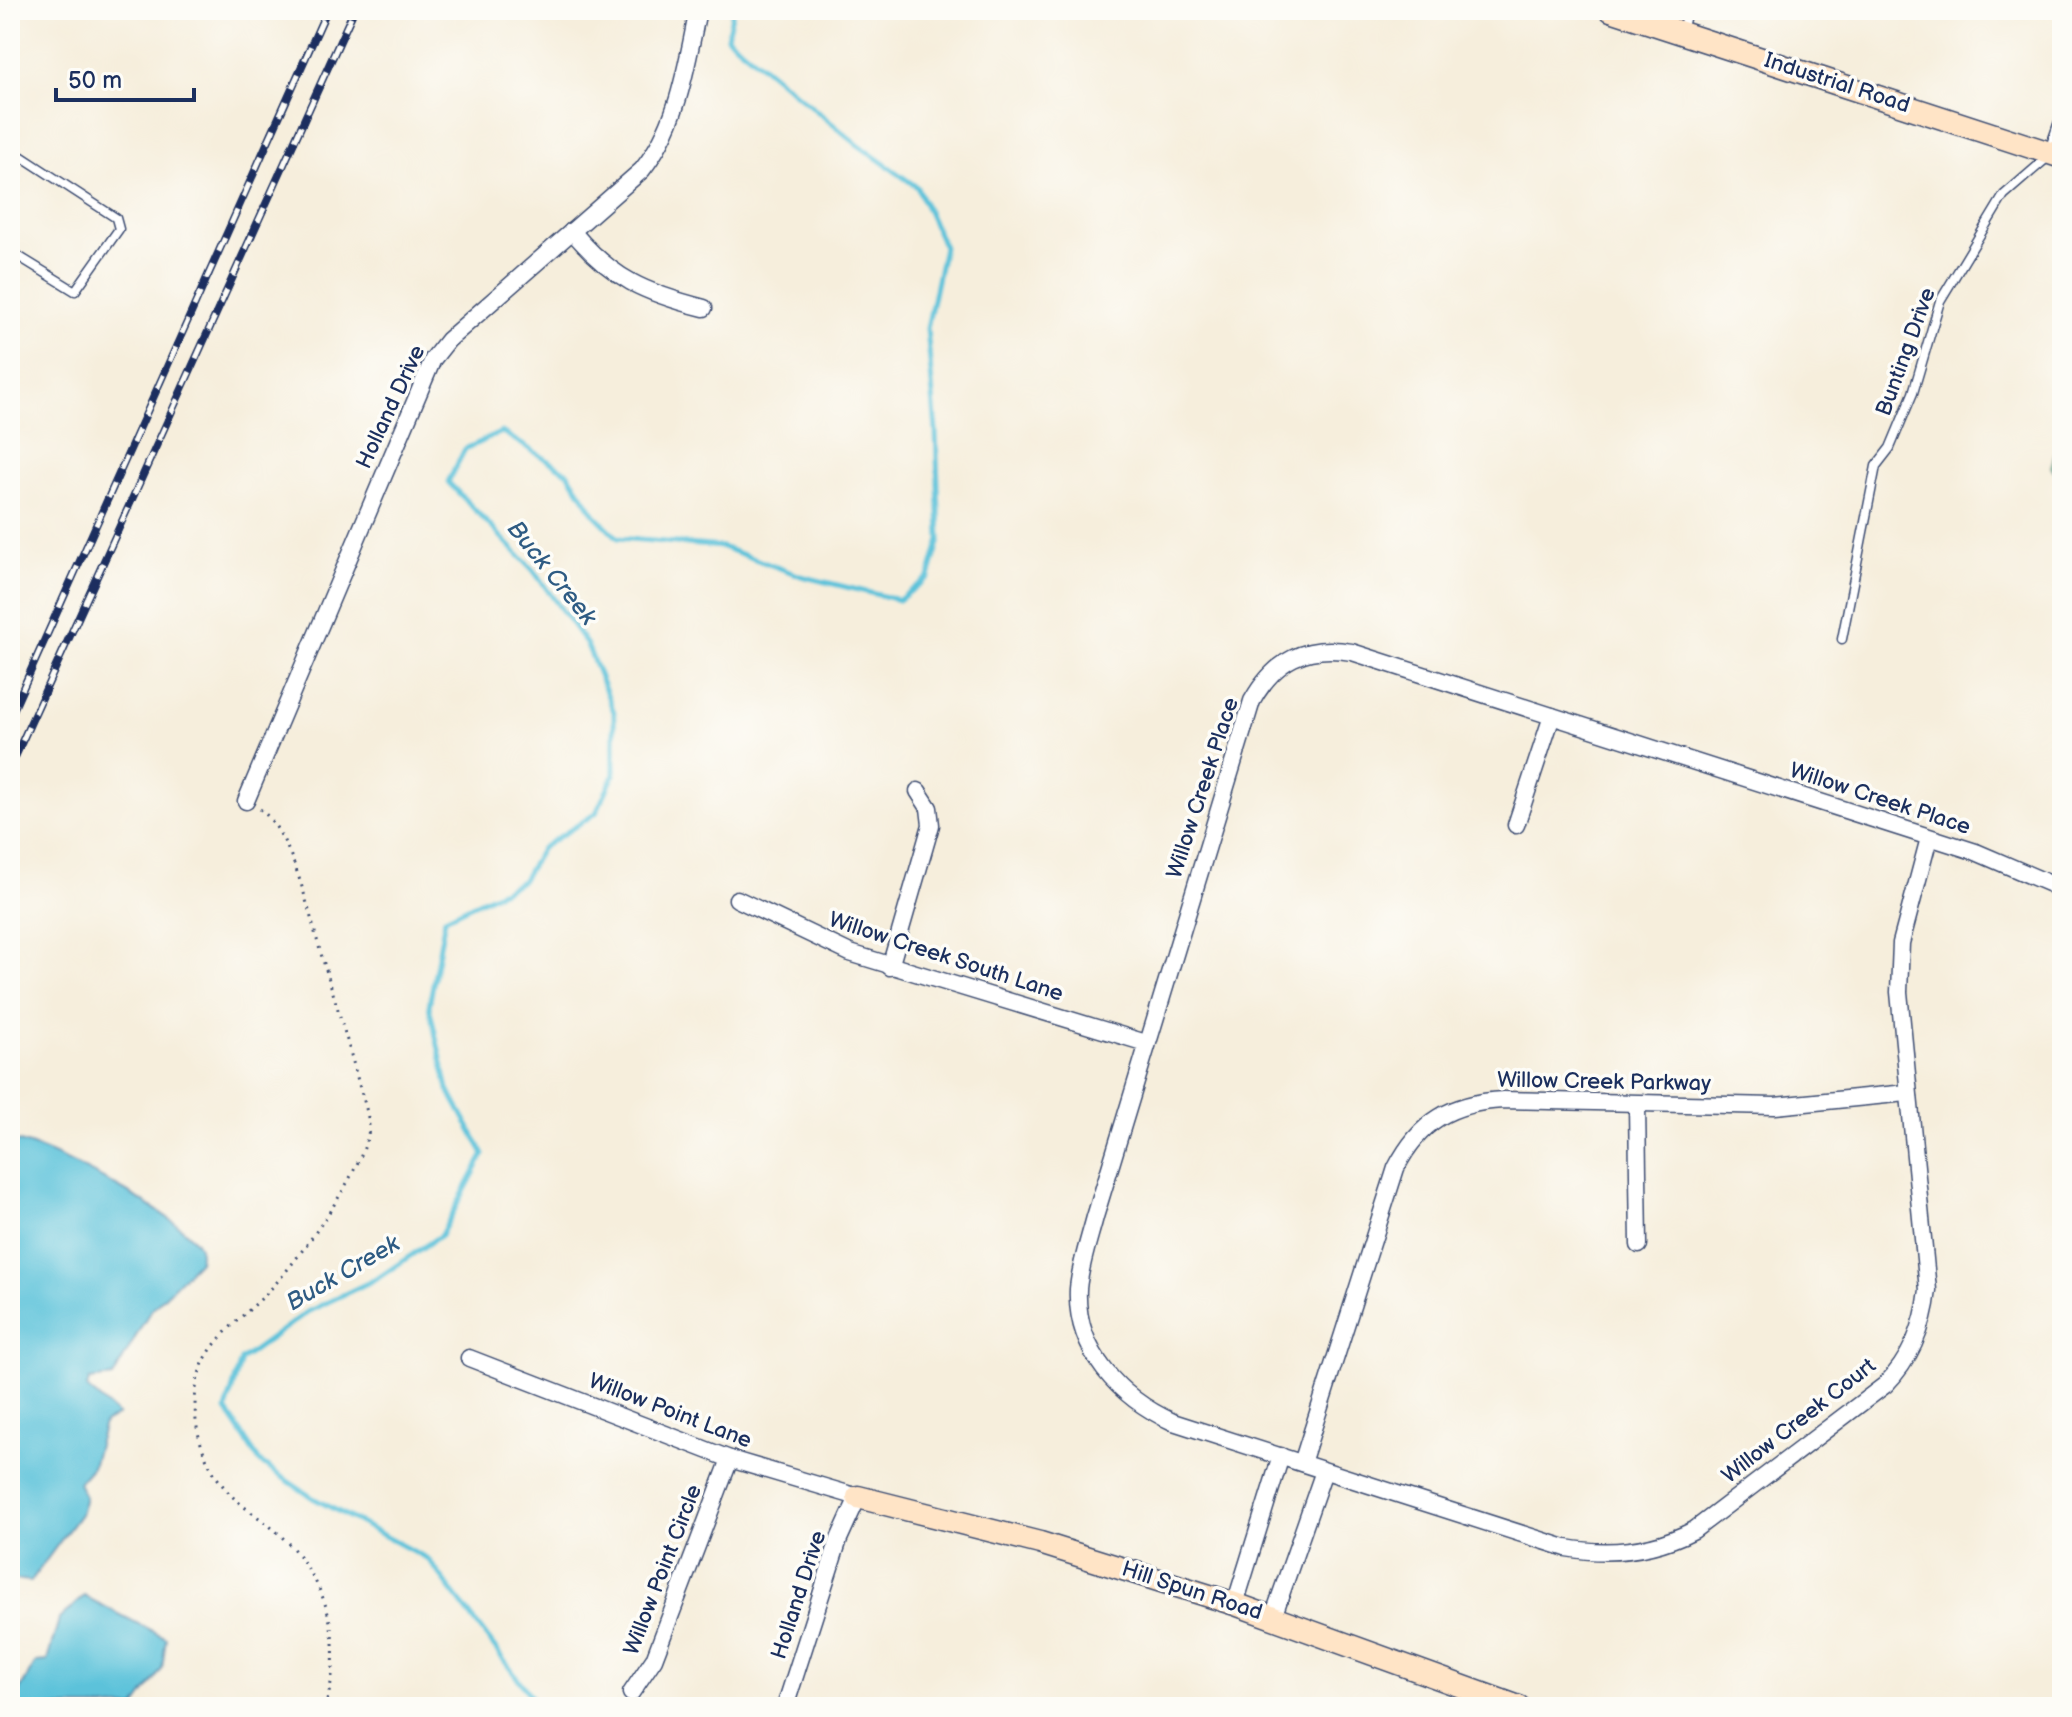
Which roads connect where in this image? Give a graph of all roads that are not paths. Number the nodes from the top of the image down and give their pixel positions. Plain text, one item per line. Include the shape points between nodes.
1 (698, 10) edge
2 (1611, 10) edge
3 (1687, 10) edge
4 (1682, 33) junction
5 (2062, 125) edge
6 (10, 149) edge
7 (2057, 155) edge
8 (572, 231) junction
9 (10, 251) edge
10 (704, 308) dead end
11 (1842, 639) dead end
12 (1552, 716) junction
13 (918, 791) dead end
14 (246, 801) road end
15 (1516, 825) dead end
16 (1929, 838) junction
17 (2062, 889) edge
18 (737, 899) dead end
19 (890, 967) junction
20 (1146, 1043) junction
21 (1907, 1093) junction
22 (1637, 1104) junction
23 (1639, 1245) dead end
24 (469, 1358) dead end
25 (1281, 1456) junction
26 (730, 1459) junction
27 (1302, 1463) junction
28 (1324, 1471) junction
29 (858, 1497) junction
30 (1235, 1604) junction
31 (1273, 1617) junction
32 (631, 1693) dead end
33 (785, 1707) edge
34 (1519, 1707) edge

1 - 8 street, Holland Drive via 675,114 659,149
2 - 4 street, Industrial Road
3 - 4 lane
4 - 7 street, Industrial Road
5 - 7 street
6 - 9 lane via 116,218 119,229 75,291
7 - 11 lane, Bunting Drive via 2004,195 1940,301 1913,393 1890,448 1876,466
8 - 10 street via 606,269 629,283
8 - 14 street, Holland Drive via 433,359
12 - 15 street
12 - 16 street, Willow Creek Place
12 - 20 street, Willow Creek Place via 1352,652 1311,649 1280,664 1252,701
13 - 19 street via 929,808 931,825
16 - 17 street, Willow Creek Place
16 - 21 street, Willow Creek Court via 1901,943 1900,1021
18 - 19 street, Willow Creek South Lane via 827,944
19 - 20 street, Willow Creek South Lane
20 - 25 street, Willow Creek Place via 1081,1268 1081,1319 1098,1361 1133,1401 1173,1422
21 - 22 street, Willow Creek Parkway via 1775,1106
21 - 28 street, Willow Creek Court via 1928,1290 1920,1332 1885,1385 1694,1530 1637,1550 1588,1552
22 - 23 street
22 - 27 street, Willow Creek Parkway via 1475,1102 1453,1109 1421,1132 1396,1168
24 - 26 street, Willow Point Lane
25 - 27 street, Willow Creek Place
25 - 30 street
26 - 29 street, Willow Point Lane
26 - 32 street, Willow Point Circle via 654,1659
27 - 28 street, Willow Creek Court
28 - 31 street
29 - 30 street, Hill Spun Road via 1040,1543
29 - 33 street, Holland Drive via 839,1539
30 - 31 street, Hill Spun Road
31 - 34 street, Hill Spun Road

